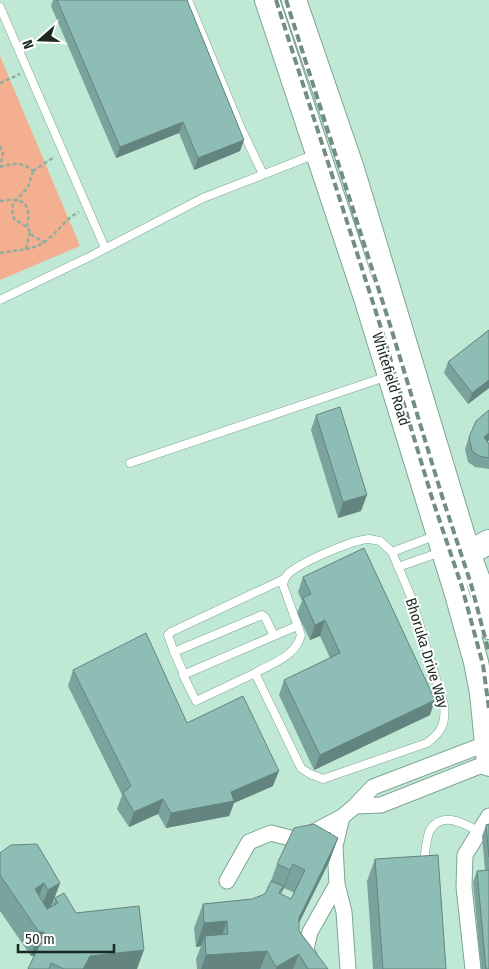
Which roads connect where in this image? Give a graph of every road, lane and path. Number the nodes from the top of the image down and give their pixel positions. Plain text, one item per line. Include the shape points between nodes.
1 (188, 0) edge
2 (267, 0) edge
3 (294, 0) edge
4 (0, 7) edge
5 (28, 71) junction
6 (0, 83) edge
7 (0, 146) edge
8 (63, 152) junction
9 (318, 153) junction
10 (0, 167) edge
11 (33, 171) junction
12 (263, 174) junction
13 (15, 199) junction
14 (0, 201) edge
15 (88, 208) junction
16 (27, 227) junction
17 (30, 232) junction
18 (44, 242) junction
19 (105, 248) junction
20 (26, 249) junction
21 (0, 253) edge
22 (0, 300) edge
23 (390, 376) junction
24 (130, 463) dead end
25 (489, 542) edge
26 (441, 543) junction
27 (392, 552) junction
28 (468, 553) junction
29 (398, 567) junction
30 (284, 580) junction
31 (485, 586) edge
32 (298, 626) junction
33 (489, 627) edge
34 (274, 636) junction
35 (481, 647) edge
36 (174, 652) junction
37 (255, 673) junction
38 (184, 674) junction
39 (488, 758) edge
40 (355, 806) junction
41 (489, 816) edge
42 (342, 818) junction
43 (480, 832) junction
44 (425, 854) edge
45 (227, 882) dead end
46 (337, 884) junction
47 (315, 969) edge
48 (348, 969) edge
49 (473, 969) edge

1 - 12 lane
2 - 9 main road, Whitefield Road
3 - 28 main road, Whitefield Road via 352,169
4 - 5 lane
5 - 6 path
5 - 8 lane
7 - 10 path via 3,154
8 - 11 path
8 - 15 lane
9 - 12 lane
9 - 23 main road, Whitefield Road
10 - 11 path via 20,164
11 - 13 path via 28,188
12 - 19 lane via 203,198
13 - 14 path
13 - 16 path via 26,206 29,216
13 - 16 path via 12,215 16,222
15 - 18 path via 72,215
15 - 19 lane
16 - 17 path
17 - 18 path
17 - 20 path
18 - 20 path
19 - 22 lane
20 - 21 path
23 - 24 lane
23 - 26 main road, Whitefield Road
25 - 28 main road
26 - 27 lane
26 - 29 lane
26 - 35 main road, Whitefield Road via 457,594
27 - 29 lane, Bhoruka Drive Way
27 - 30 lane via 380,541 360,540 302,565
28 - 31 main road, Whitefield Road
29 - 37 lane, Bhoruka Drive Way via 411,597 444,705 445,715 437,735 413,748 323,779 301,768
30 - 32 lane via 285,592
30 - 36 lane via 171,632 168,638
31 - 33 main road
32 - 34 lane
32 - 37 lane via 301,635 295,649
34 - 36 lane via 265,617 259,616
34 - 38 lane
35 - 39 main road, Whitefield Road
36 - 38 lane
37 - 38 lane via 196,702
39 - 40 street via 477,766 381,805
39 - 40 street via 475,748 373,786
40 - 42 street
41 - 43 street
42 - 45 street via 298,840 271,834 249,842
42 - 46 street via 335,846
43 - 44 lane via 457,821 446,819 437,822 430,831
43 - 49 street via 465,855 464,887
46 - 47 street via 310,932 306,950
46 - 48 street via 344,912

